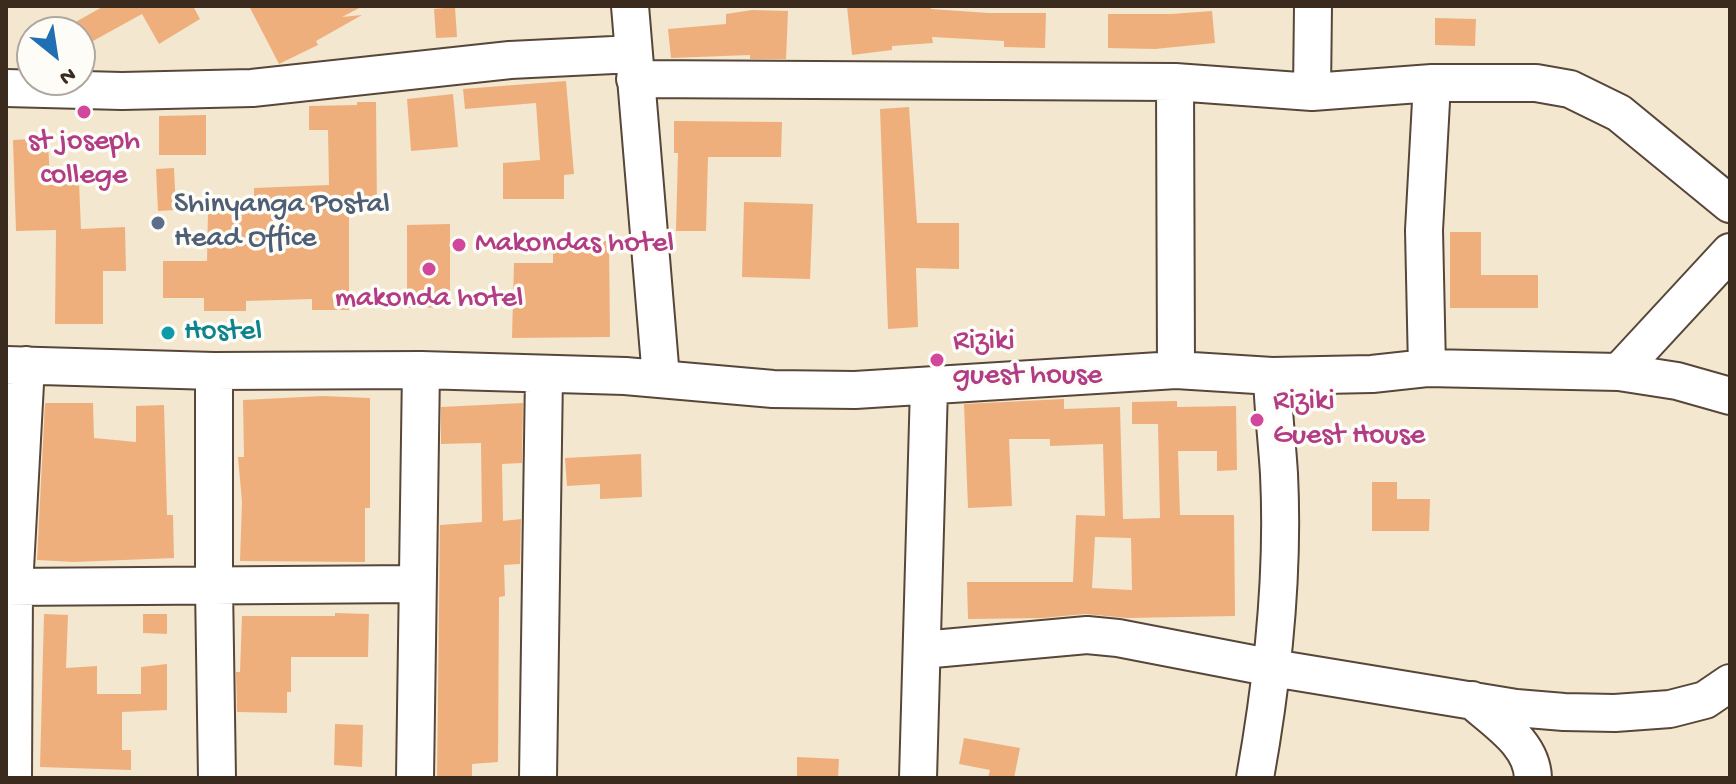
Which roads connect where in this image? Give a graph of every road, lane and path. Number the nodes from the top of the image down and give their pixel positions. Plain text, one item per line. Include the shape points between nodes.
1 (630, 6) edge
2 (1313, 6) edge
3 (634, 67) junction
4 (1175, 82) junction
5 (1432, 83) junction
6 (6, 88) edge
7 (1312, 92) junction
8 (1730, 204) edge
9 (1730, 252) edge
10 (16, 365) edge
11 (1427, 368) junction
12 (421, 370) junction
13 (1176, 370) junction
14 (214, 371) junction
15 (1619, 372) junction
16 (544, 375) junction
17 (1272, 376) junction
18 (661, 378) junction
19 (929, 387) junction
20 (1730, 396) edge
21 (417, 584) junction
22 (10, 587) edge
23 (214, 587) junction
24 (922, 650) junction
25 (1273, 668) junction
26 (1730, 683) edge
27 (1471, 699) junction
28 (13, 778) edge
29 (217, 778) edge
30 (415, 778) edge
31 (538, 778) edge
32 (918, 778) edge
33 (1255, 778) edge
34 (1533, 778) edge

1 - 3 street
2 - 7 street
3 - 4 street
3 - 6 street via 510,60 252,88
3 - 18 street
4 - 7 street
4 - 13 street
5 - 7 street
5 - 8 street via 1536,83 1582,94 1619,113
5 - 11 street via 1424,230
9 - 15 street
10 - 14 street
10 - 22 street
11 - 15 street
11 - 17 street
12 - 14 street
12 - 16 street
12 - 21 street
13 - 17 street
13 - 19 street
14 - 23 street
15 - 20 street
16 - 18 street
16 - 31 street
17 - 25 street via 1279,474
18 - 19 street via 773,389
19 - 24 street
21 - 23 street
21 - 30 street
22 - 23 street
22 - 28 street
23 - 29 street
24 - 25 street via 1087,635
24 - 32 street
25 - 27 street
25 - 33 street
26 - 27 street via 1705,700 1682,706 1615,713 1516,708
27 - 34 street via 1529,755

